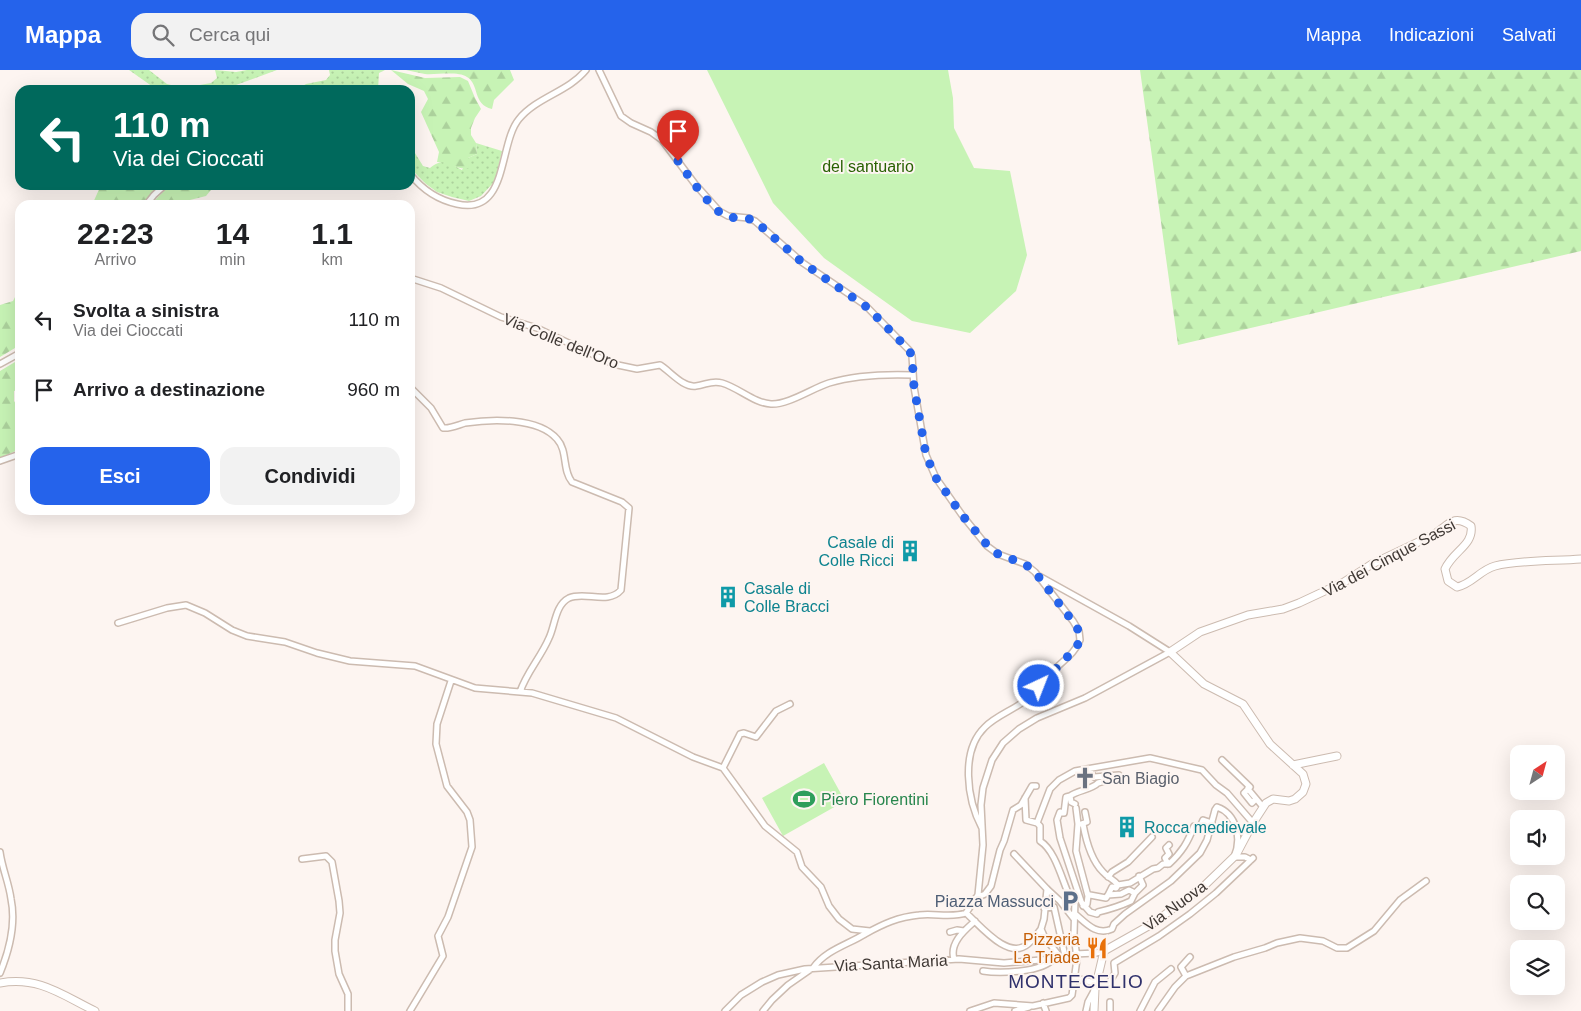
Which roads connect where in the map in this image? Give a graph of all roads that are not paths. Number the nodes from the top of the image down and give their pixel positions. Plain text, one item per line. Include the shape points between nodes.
1 (586, 70) edge
2 (599, 70) edge
3 (415, 179) edge
4 (159, 190) edge
5 (150, 200) edge
6 (415, 280) edge
7 (15, 356) edge
8 (0, 364) edge
9 (913, 375) junction
10 (415, 392) edge
11 (15, 456) edge
12 (0, 461) edge
13 (1581, 559) edge
14 (1037, 574) junction
15 (118, 623) dead end
16 (1170, 652) junction
17 (451, 681) junction
18 (520, 692) junction
19 (790, 704) dead end
20 (1337, 756) dead end
21 (1222, 760) dead end
22 (1293, 765) junction
23 (723, 768) junction
24 (1078, 770) junction
25 (1036, 786) dead end
26 (1024, 797) junction
27 (1067, 797) junction
28 (1263, 807) junction
29 (1085, 812) dead end
30 (1037, 823) junction
31 (1212, 823) junction
32 (1253, 823) junction
33 (1081, 824) junction
34 (982, 828) junction
35 (1152, 837) dead end
36 (1169, 845) dead end
37 (0, 852) edge
38 (1014, 854) dead end
39 (1234, 857) junction
40 (302, 859) dead end
41 (1168, 864) junction
42 (1139, 876) junction
43 (1108, 877) junction
44 (1426, 881) dead end
45 (1118, 886) junction
46 (1046, 889) junction
47 (1135, 893) junction
48 (1108, 895) junction
49 (1088, 896) junction
50 (976, 898) junction
51 (1060, 901) junction
52 (1080, 902) junction
53 (1054, 907) junction
54 (1044, 908) junction
55 (966, 913) junction
56 (1074, 913) junction
57 (1074, 919) junction
58 (975, 920) junction
59 (1041, 929) junction
60 (870, 931) junction
61 (964, 931) junction
62 (950, 932) dead end
63 (1104, 951) junction
64 (1070, 956) junction
65 (1190, 957) dead end
66 (954, 959) junction
67 (1053, 959) junction
68 (812, 968) junction
69 (1171, 969) dead end
70 (984, 971) dead end
71 (0, 973) edge
72 (1186, 976) junction
73 (1075, 978) junction
74 (0, 983) edge
75 (1096, 986) junction
76 (1110, 1002) dead end
77 (1043, 1003) junction
78 (1033, 1007) edge
79 (1015, 1010) edge
80 (95, 1011) edge
81 (348, 1011) edge
82 (410, 1011) edge
83 (725, 1011) edge
84 (763, 1011) edge
85 (970, 1011) edge
86 (1046, 1011) edge
87 (1086, 1011) edge
88 (1094, 1011) edge
89 (1110, 1011) edge
90 (1140, 1011) edge
91 (1158, 1011) edge

1 - 3 street via 574,82 531,108 518,120 509,138 498,183 481,201 467,205 450,202 437,197
2 - 9 street via 621,116 660,138 720,213 755,221 803,263 868,308 910,351
4 - 5 street
6 - 9 street, Via Colle dell'Oro via 441,288 503,318 537,328 613,364 635,369 660,365 691,386 719,382 770,404 842,380 879,374
7 - 8 street
9 - 14 street via 926,455 936,478 988,546 998,554 1025,564
10 - 18 street via 443,428 498,420 548,432 560,444 572,482 624,502 629,508 621,590 609,597 575,597 564,602 548,641
11 - 12 street
13 - 16 street, Via dei Cinque Sassi via 1493,566 1457,587 1445,576 1445,569 1472,533 1471,526 1458,520 1448,523 1434,536 1299,603 1248,615 1200,632
14 - 16 street
14 - 34 street via 1073,620 1080,640 1030,696 988,724 977,739 970,758 969,779 975,812
15 - 17 street via 185,605 244,635 348,660 414,666
16 - 22 street via 1206,685 1243,704 1270,744
16 - 34 street via 1085,698 1019,728 1003,743 992,760 982,788
17 - 18 street via 481,690
17 - 82 street via 437,724 436,744 447,786 470,820 472,847 438,936 443,956
18 - 23 street via 614,717 693,757
19 - 23 street via 776,711 756,737 740,734
20 - 22 street
21 - 28 street via 1250,787 1248,789
22 - 28 street via 1306,778 1303,792 1293,800 1273,799
23 - 60 street via 765,826 797,852 802,867 821,887 829,907 841,921 852,929
24 - 27 street via 1089,770 1094,777 1120,775
24 - 30 street via 1050,789
24 - 32 street via 1150,758 1202,770
25 - 26 street via 1032,786
26 - 30 street via 1026,820
26 - 50 street via 1013,810 990,888
27 - 33 street via 1075,806
27 - 52 street via 1064,812 1060,812 1057,820 1061,844
28 - 32 street, Via Nuova
29 - 33 street via 1088,822
30 - 52 street via 1040,841 1051,853 1068,894
31 - 39 street via 1217,807 1227,813 1236,827
31 - 41 street via 1203,820 1200,827 1194,826 1180,854
31 - 56 street via 1200,853 1171,881 1125,914 1112,929 1095,930
32 - 39 street, Via Nuova
33 - 43 street via 1089,849
33 - 49 street via 1076,851
34 - 50 street
35 - 43 street
36 - 41 street via 1166,848 1169,854 1165,858
37 - 71 street via 12,908 8,947
38 - 46 street
39 - 63 street, Via Nuova via 1205,885 1152,924
39 - 75 street via 1252,859 1190,914 1114,963 1115,973 1109,983
40 - 81 street via 326,856 331,861 340,908 335,951 339,974 348,994
41 - 42 street
42 - 45 street
42 - 47 street via 1144,885
43 - 45 street
44 - 72 street via 1400,900 1374,930 1347,948 1300,938 1234,957
45 - 48 street via 1112,887
46 - 51 street
46 - 54 street
47 - 48 street via 1129,890
47 - 52 street via 1130,901 1114,910 1097,914
48 - 49 street via 1106,898
49 - 52 street via 1087,904
50 - 55 street
51 - 53 street
51 - 57 street
52 - 56 street
53 - 54 street
53 - 64 street
54 - 59 street
55 - 58 street
55 - 60 street via 908,916
56 - 57 street
57 - 64 street
58 - 59 street via 1010,949 1026,946
58 - 61 street
59 - 64 street via 1045,938
60 - 68 street via 839,947
61 - 62 street
61 - 66 street via 954,948
63 - 64 street, Via Santa Maria
63 - 75 street
64 - 67 street, Via Santa Maria
64 - 73 street
65 - 72 street via 1181,967
66 - 67 street, Via Santa Maria via 1004,963
66 - 68 street, Via Santa Maria
67 - 70 street via 1028,969 1002,973
68 - 83 street, Via Santa Maria via 764,980
68 - 84 street via 788,985
69 - 90 street via 1155,982
72 - 91 street
73 - 75 street
73 - 77 street via 1070,998
74 - 80 street via 40,984
75 - 87 street
75 - 88 street
76 - 89 street
77 - 78 street
77 - 86 street
78 - 79 street
78 - 85 street via 994,1003

